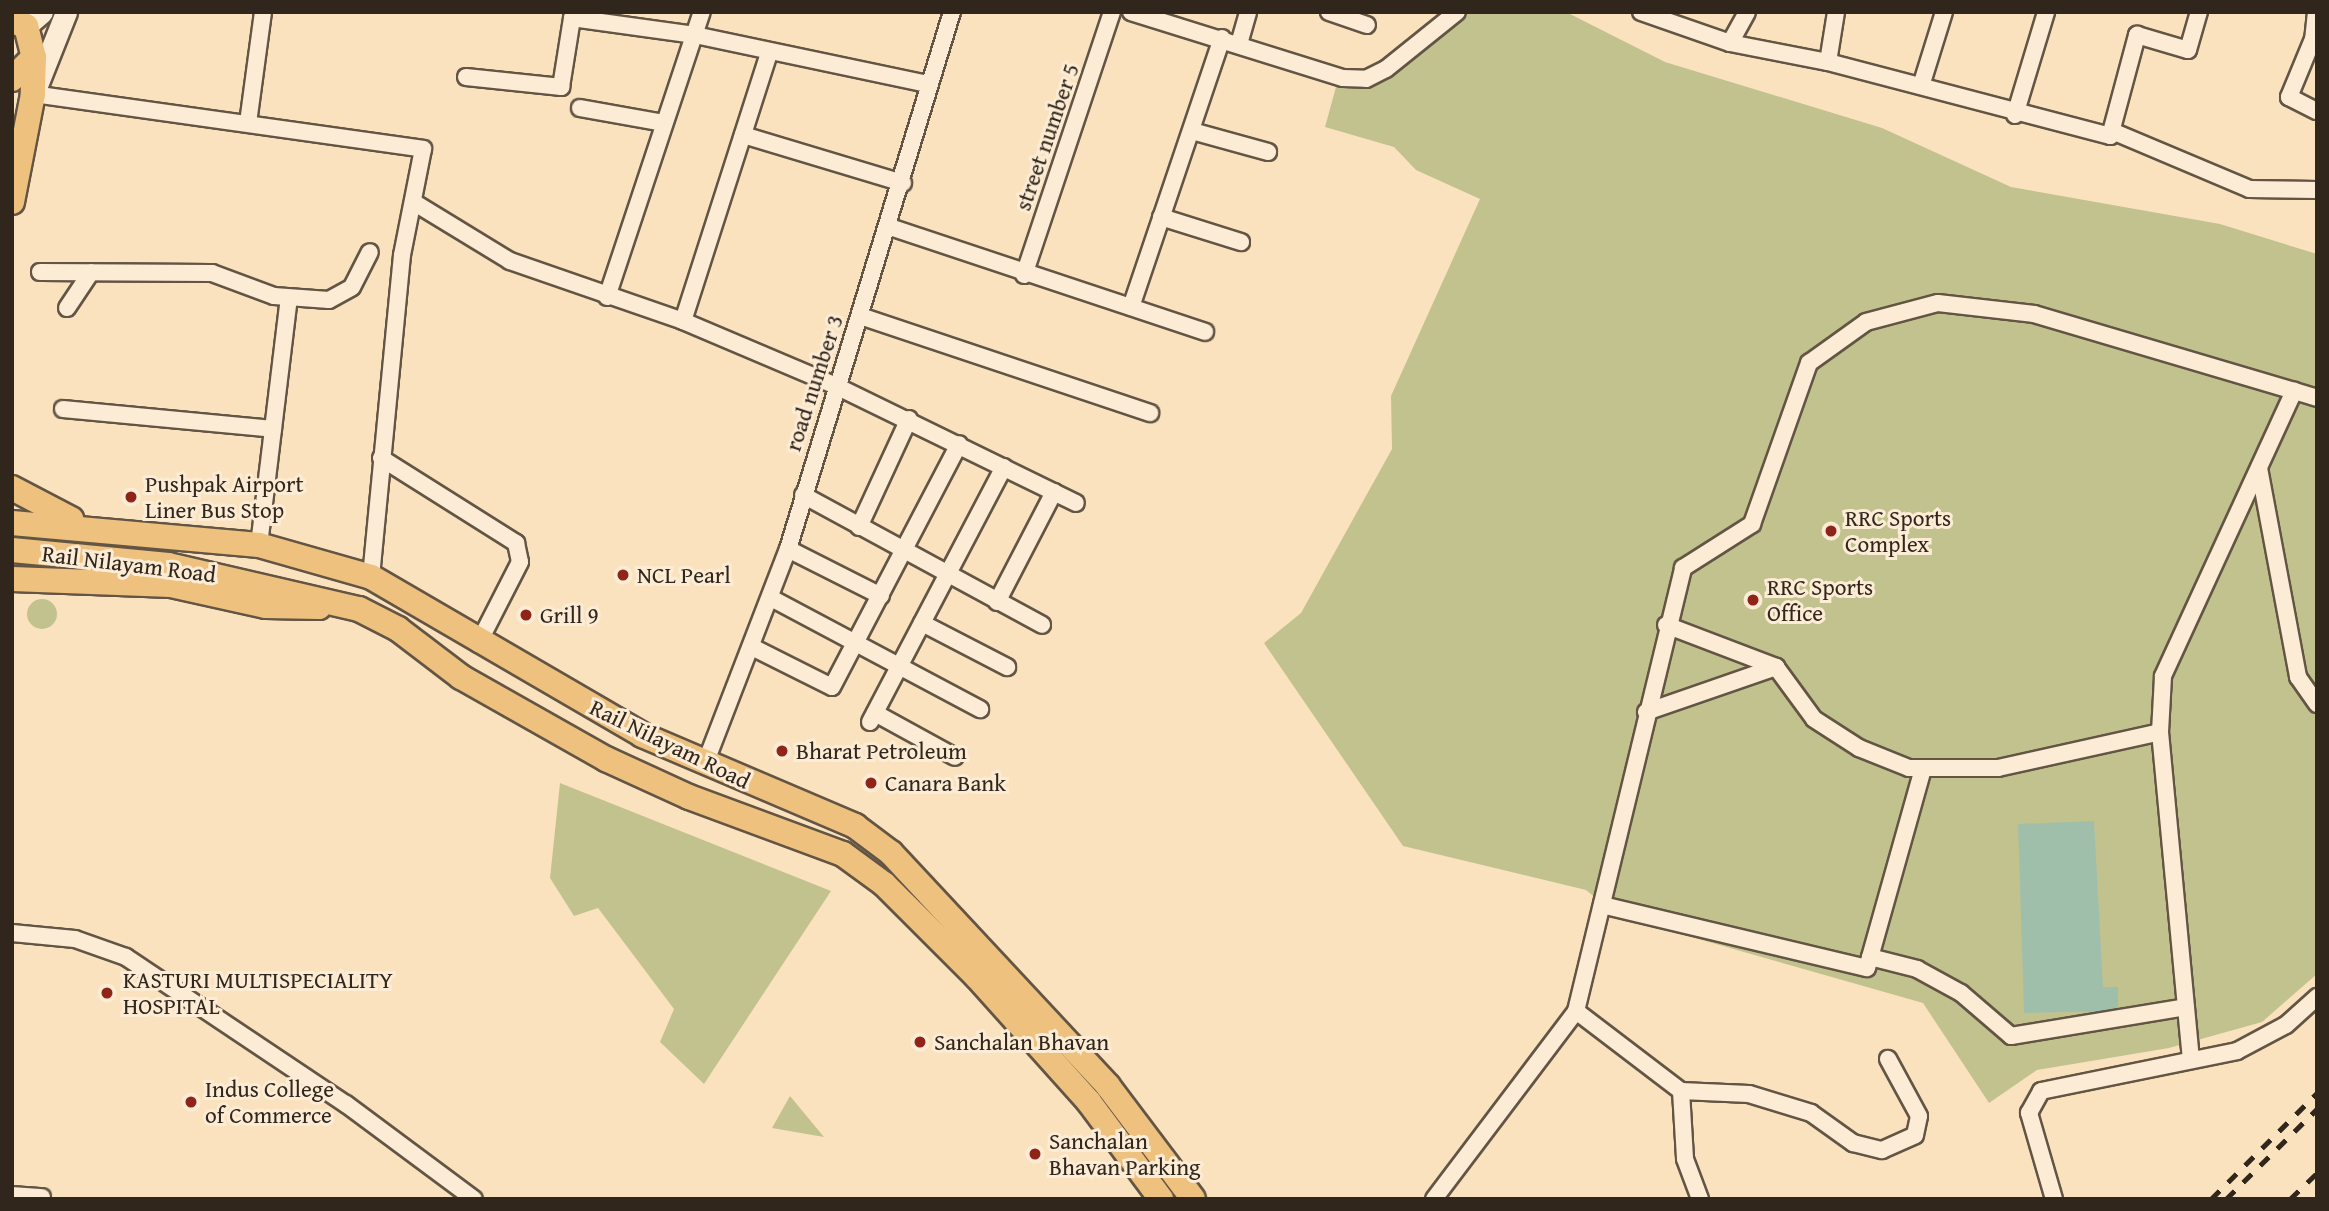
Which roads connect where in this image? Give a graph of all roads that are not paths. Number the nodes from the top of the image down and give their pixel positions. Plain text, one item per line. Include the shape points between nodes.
1 (66, 12) edge
2 (263, 12) edge
3 (702, 12) edge
4 (952, 12) edge
5 (1112, 12) edge
6 (1131, 12) edge
7 (1248, 12) edge
8 (1329, 12) edge
9 (1458, 12) edge
10 (1641, 12) edge
11 (1747, 12) edge
12 (1836, 12) edge
13 (1944, 12) edge
14 (2046, 12) edge
15 (2199, 12) edge
16 (2316, 12) edge
17 (624, 19) edge
18 (1178, 19) edge
19 (27, 20) edge
20 (1367, 25) dead end
21 (695, 34) junction
22 (1223, 38) junction
23 (1730, 43) junction
24 (1239, 44) junction
25 (769, 53) junction
26 (34, 57) junction
27 (1828, 62) junction
28 (466, 77) dead end
29 (12, 79) edge
30 (927, 84) junction
31 (1921, 86) junction
32 (33, 94) junction
33 (580, 108) dead end
34 (2317, 111) edge
35 (2015, 115) junction
36 (248, 123) junction
37 (664, 123) junction
38 (1192, 131) junction
39 (2112, 131) junction
40 (743, 135) junction
41 (1268, 152) dead end
42 (903, 183) junction
43 (2317, 190) edge
44 (12, 202) edge
45 (415, 203) junction
46 (1161, 217) junction
47 (890, 227) junction
48 (1241, 242) dead end
49 (370, 252) dead end
50 (40, 272) dead end
51 (91, 272) junction
52 (1024, 275) junction
53 (607, 297) junction
54 (289, 299) junction
55 (1131, 307) junction
56 (67, 309) dead end
57 (860, 316) junction
58 (683, 321) junction
59 (1205, 332) dead end
60 (834, 386) junction
61 (2294, 391) junction
62 (2317, 398) edge
63 (63, 409) dead end
64 (1150, 413) dead end
65 (909, 419) junction
66 (273, 429) junction
67 (959, 444) junction
68 (381, 458) junction
69 (1004, 467) junction
70 (2259, 468) junction
71 (12, 488) edge
72 (1054, 492) junction
73 (803, 495) junction
74 (1076, 503) dead end
75 (12, 523) edge
76 (859, 527) junction
77 (95, 528) junction
78 (259, 545) junction
79 (788, 549) junction
80 (12, 550) edge
81 (906, 551) junction
82 (951, 575) junction
83 (371, 577) junction
84 (12, 579) edge
85 (881, 596) junction
86 (771, 598) junction
87 (997, 602) junction
88 (344, 604) junction
89 (922, 623) junction
90 (1042, 625) dead end
91 (1666, 625) junction
92 (856, 643) junction
93 (478, 644) junction
94 (752, 647) junction
95 (900, 667) junction
96 (1007, 667) dead end
97 (1776, 667) junction
98 (2317, 704) edge
99 (980, 709) dead end
100 (1646, 712) junction
101 (625, 726) junction
102 (2160, 732) junction
103 (955, 757) dead end
104 (606, 759) junction
105 (705, 764) junction
106 (1923, 769) junction
107 (1602, 905) junction
108 (12, 933) edge
109 (1870, 957) junction
110 (2317, 997) edge
111 (2186, 1007) junction
112 (1576, 1011) junction
113 (1888, 1059) dead end
114 (2191, 1060) junction
115 (1681, 1091) junction
116 (12, 1195) edge
117 (42, 1197) edge
118 (474, 1199) edge
119 (1161, 1199) edge
120 (1193, 1199) edge
121 (1434, 1199) edge
122 (1700, 1199) edge
123 (2054, 1199) edge

1 - 32 main road
2 - 36 street
3 - 21 street
4 - 30 street, road number 3
5 - 52 street, street number 5
6 - 18 street
7 - 24 street
8 - 20 street
9 - 24 street via 1386,69 1366,79 1343,78
10 - 23 street
11 - 23 street
12 - 27 street
13 - 31 street
14 - 35 street
15 - 39 street via 2188,50 2137,35
16 - 34 street via 2313,39 2290,97
17 - 21 street
17 - 28 street via 572,18 561,87
18 - 22 street
19 - 26 main road
21 - 25 street
21 - 37 street
22 - 24 street
22 - 38 street
23 - 27 street
25 - 30 street
25 - 40 street
26 - 29 main road
26 - 32 main road
27 - 31 street
30 - 42 street, road number 3
31 - 35 street
32 - 36 street
32 - 44 main road
33 - 37 street
35 - 39 street via 2110,136
36 - 45 street via 424,149
37 - 53 street
38 - 41 street
38 - 46 street
39 - 43 street via 2249,189
40 - 42 street
40 - 58 street
42 - 47 street, road number 3
45 - 53 street via 510,261
45 - 68 street via 402,255
46 - 48 street
46 - 55 street
47 - 52 street
47 - 57 street, road number 3
49 - 54 street via 352,287 340,296
50 - 51 street
51 - 54 street via 212,273
51 - 56 street
52 - 55 street
53 - 58 street
54 - 66 street
55 - 59 street
57 - 60 street, road number 3
57 - 64 street
58 - 60 street
60 - 65 street
60 - 73 street, road number 3
61 - 62 street
61 - 70 street
61 - 91 street via 2034,314 1938,303 1866,322 1809,363 1752,524 1683,568
63 - 66 street
65 - 67 street
65 - 76 street
66 - 78 street
67 - 69 street
67 - 81 street
68 - 83 street
68 - 93 street via 516,543 520,562
69 - 72 street
69 - 82 street
70 - 98 street via 2298,677
70 - 102 street via 2166,667
71 - 77 main road via 44,509
72 - 74 street
72 - 87 street
73 - 76 street
73 - 79 street, road number 3
75 - 77 main road, Rail Nilayam Road
76 - 81 street
77 - 78 main road, Rail Nilayam Road
78 - 83 main road, Rail Nilayam Road
79 - 85 street
79 - 86 street, road number 3
80 - 88 main road, Rail Nilayam Road via 168,565
81 - 82 street
81 - 85 street
82 - 87 street
82 - 89 street
83 - 93 main road, Rail Nilayam Road
84 - 88 main road via 171,585 266,606
85 - 92 street
86 - 92 street
86 - 94 street, road number 3
87 - 90 street
88 - 104 main road, Rail Nilayam Road via 398,629 461,677
89 - 95 street
89 - 96 street
91 - 97 street
91 - 100 street
92 - 94 street via 832,687
92 - 95 street
93 - 101 main road, Rail Nilayam Road
94 - 105 street, road number 3
95 - 99 street
95 - 103 street via 873,718
97 - 100 street
97 - 106 street via 1814,719 1886,762
100 - 107 street
101 - 104 main road
101 - 105 main road, Rail Nilayam Road
102 - 106 street via 1998,768
102 - 111 street
104 - 119 main road, Rail Nilayam Road via 689,797 843,854 884,884 977,977 1089,1102
105 - 120 main road, Rail Nilayam Road via 855,826 891,853 1108,1086
106 - 109 street
107 - 109 street via 1867,968
107 - 112 street
108 - 118 street via 75,939 126,957 346,1104
109 - 111 street via 1917,969 1961,993 2011,1036
110 - 114 street via 2286,1025 2237,1051
111 - 114 street
112 - 115 street
112 - 121 street
113 - 115 street via 1919,1116 1915,1135 1882,1150 1853,1143 1811,1113 1749,1094
114 - 123 street via 2041,1091 2029,1112
115 - 122 street via 1685,1159
116 - 117 street

